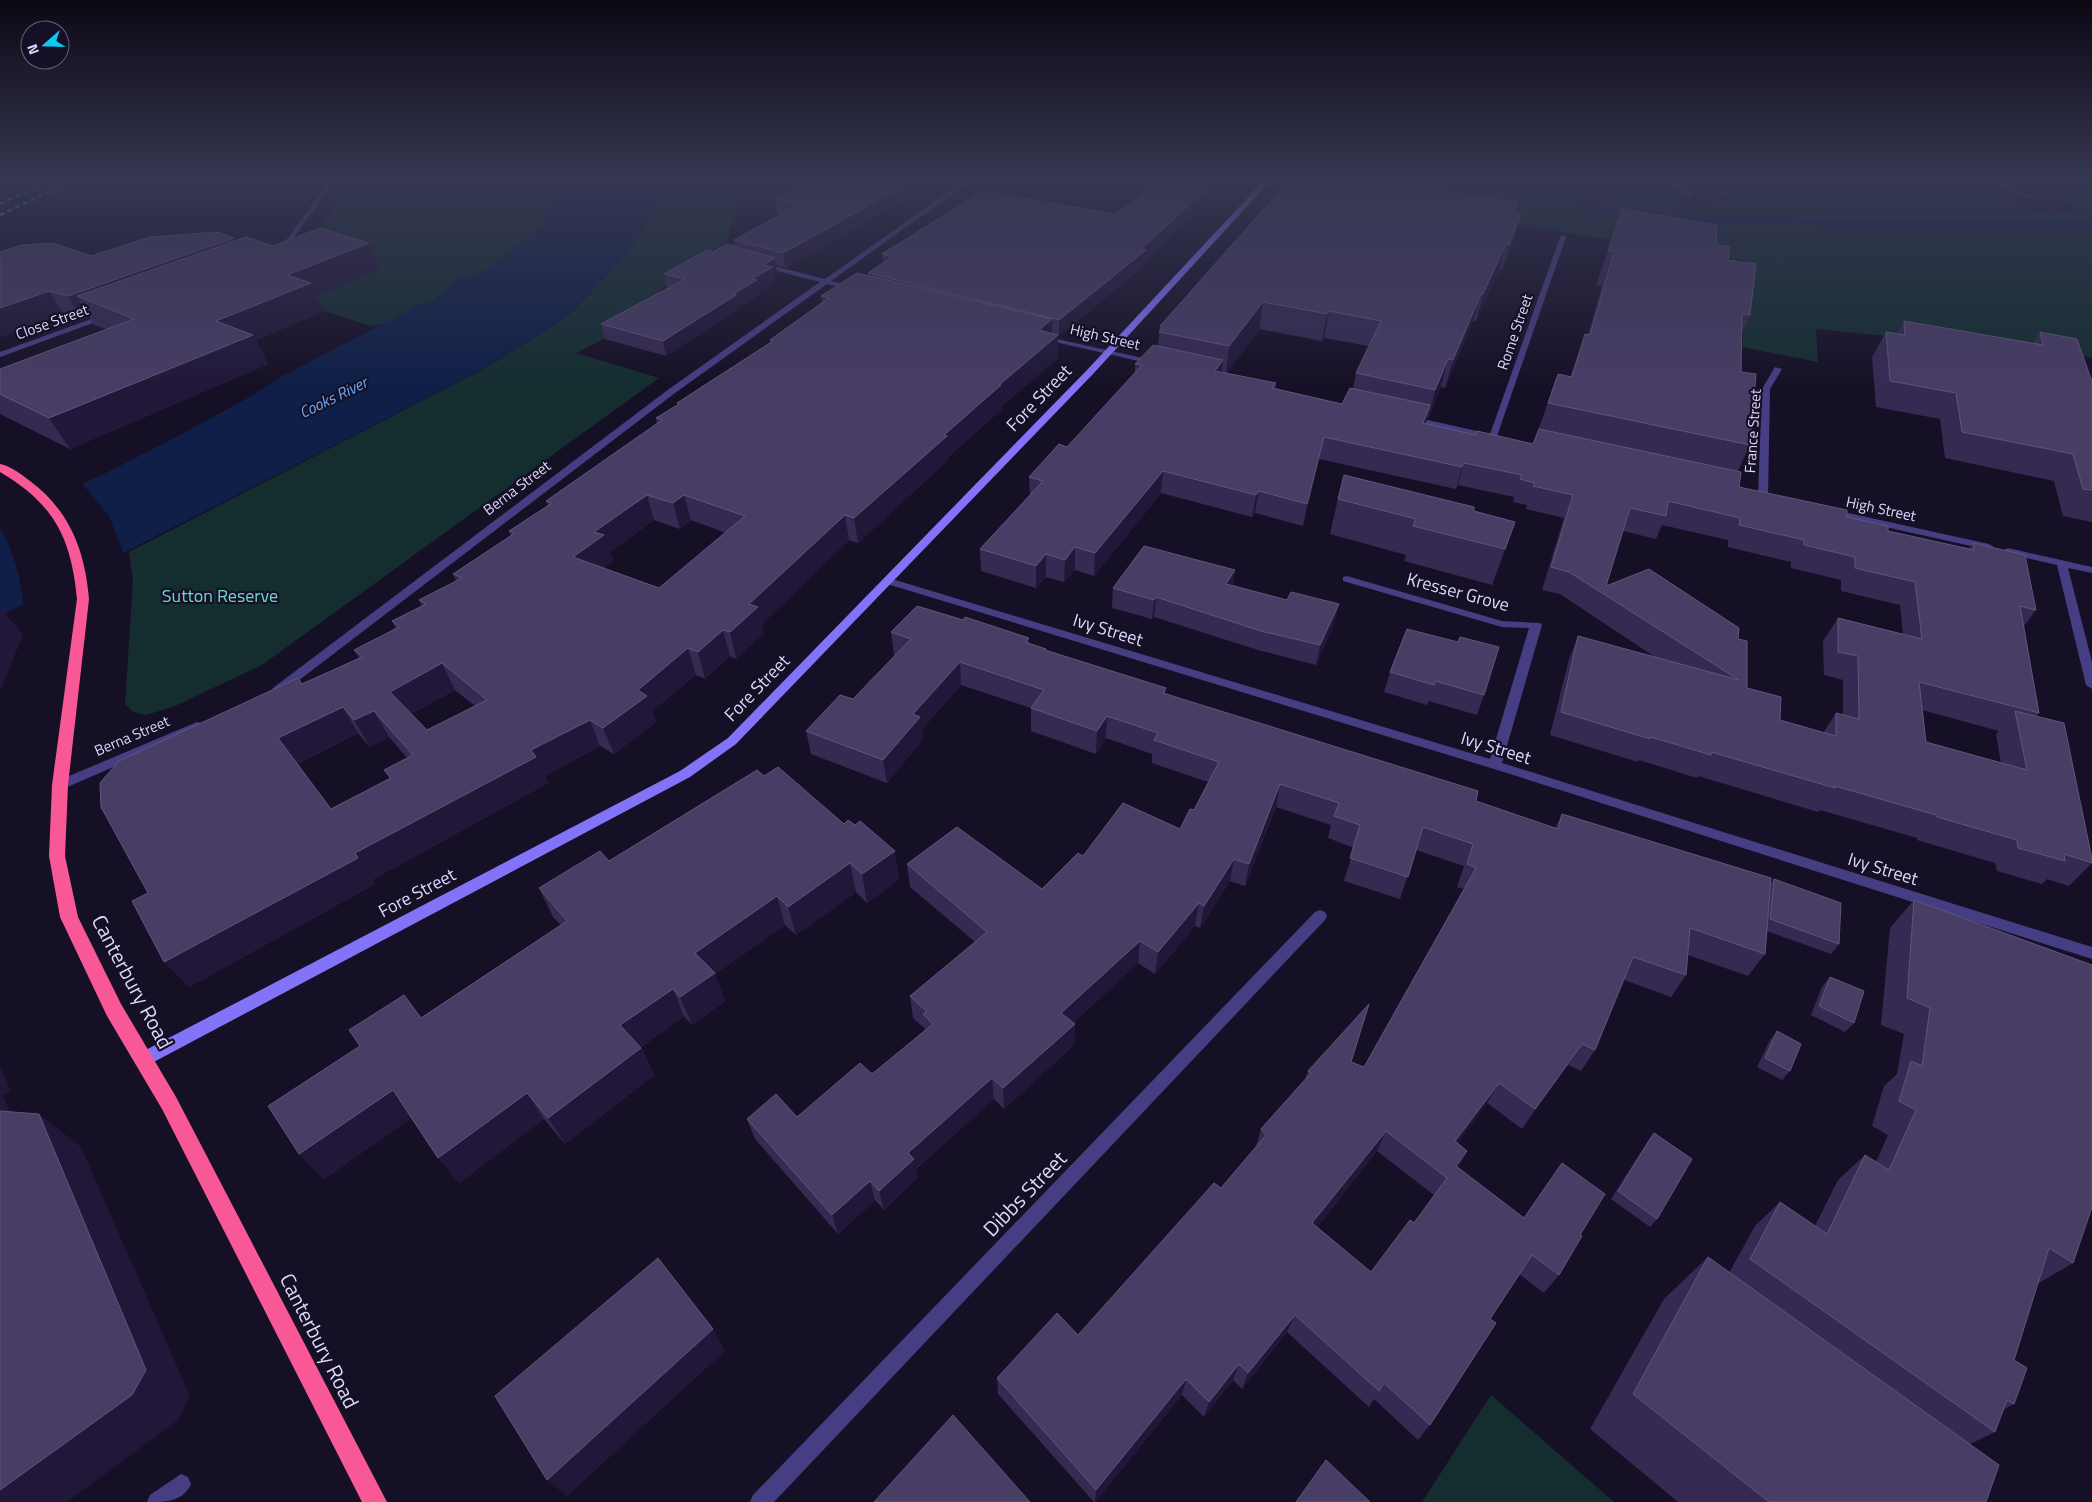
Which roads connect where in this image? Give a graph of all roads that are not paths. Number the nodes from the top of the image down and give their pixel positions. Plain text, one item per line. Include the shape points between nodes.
1 (280, 247) edge
2 (874, 247) edge
3 (1206, 247) edge
4 (1559, 247) edge
5 (272, 253) edge
6 (748, 261) edge
7 (824, 282) junction
8 (862, 292) edge
9 (113, 314) edge
10 (1035, 335) edge
11 (1108, 352) junction
12 (0, 355) edge
13 (1163, 364) edge
14 (1778, 369) dead end
15 (1396, 416) edge
16 (1493, 437) junction
17 (1503, 439) edge
18 (0, 467) edge
19 (1763, 497) edge
20 (1820, 510) edge
21 (2062, 563) junction
22 (2092, 570) edge
23 (1347, 579) dead end
24 (888, 581) junction
25 (2092, 685) edge
26 (262, 698) edge
27 (210, 720) edge
28 (1494, 765) junction
29 (60, 785) junction
30 (1320, 916) dead end
31 (2092, 953) edge
32 (144, 1060) junction
33 (181, 1484) dead end
34 (158, 1502) edge
35 (375, 1502) edge
36 (760, 1502) edge

1 - 5 street
2 - 7 street, Berna Street
3 - 11 main road, Fore Street
4 - 16 street, Rome Street
6 - 7 street
7 - 8 street
7 - 26 street, Berna Street via 672,391 279,690
9 - 12 street, Close Street
10 - 11 street, High Street
11 - 13 street, High Street
11 - 24 main road, Fore Street
14 - 19 street, France Street via 1766,389
15 - 16 street
16 - 17 street
18 - 29 highway, Canterbury Road via 36,489 68,530 76,547 82,575 83,599
20 - 21 street, High Street
21 - 22 street, High Street
21 - 25 street
23 - 28 street, Kresser Grove via 1502,624 1536,625
24 - 28 street, Ivy Street
24 - 32 main road, Fore Street via 732,741 685,774
27 - 29 street, Berna Street
28 - 31 street, Ivy Street
29 - 32 highway, Canterbury Road via 57,856 70,917 114,1010
30 - 36 street, Dibbs Street
32 - 35 highway, Canterbury Road
33 - 34 street

